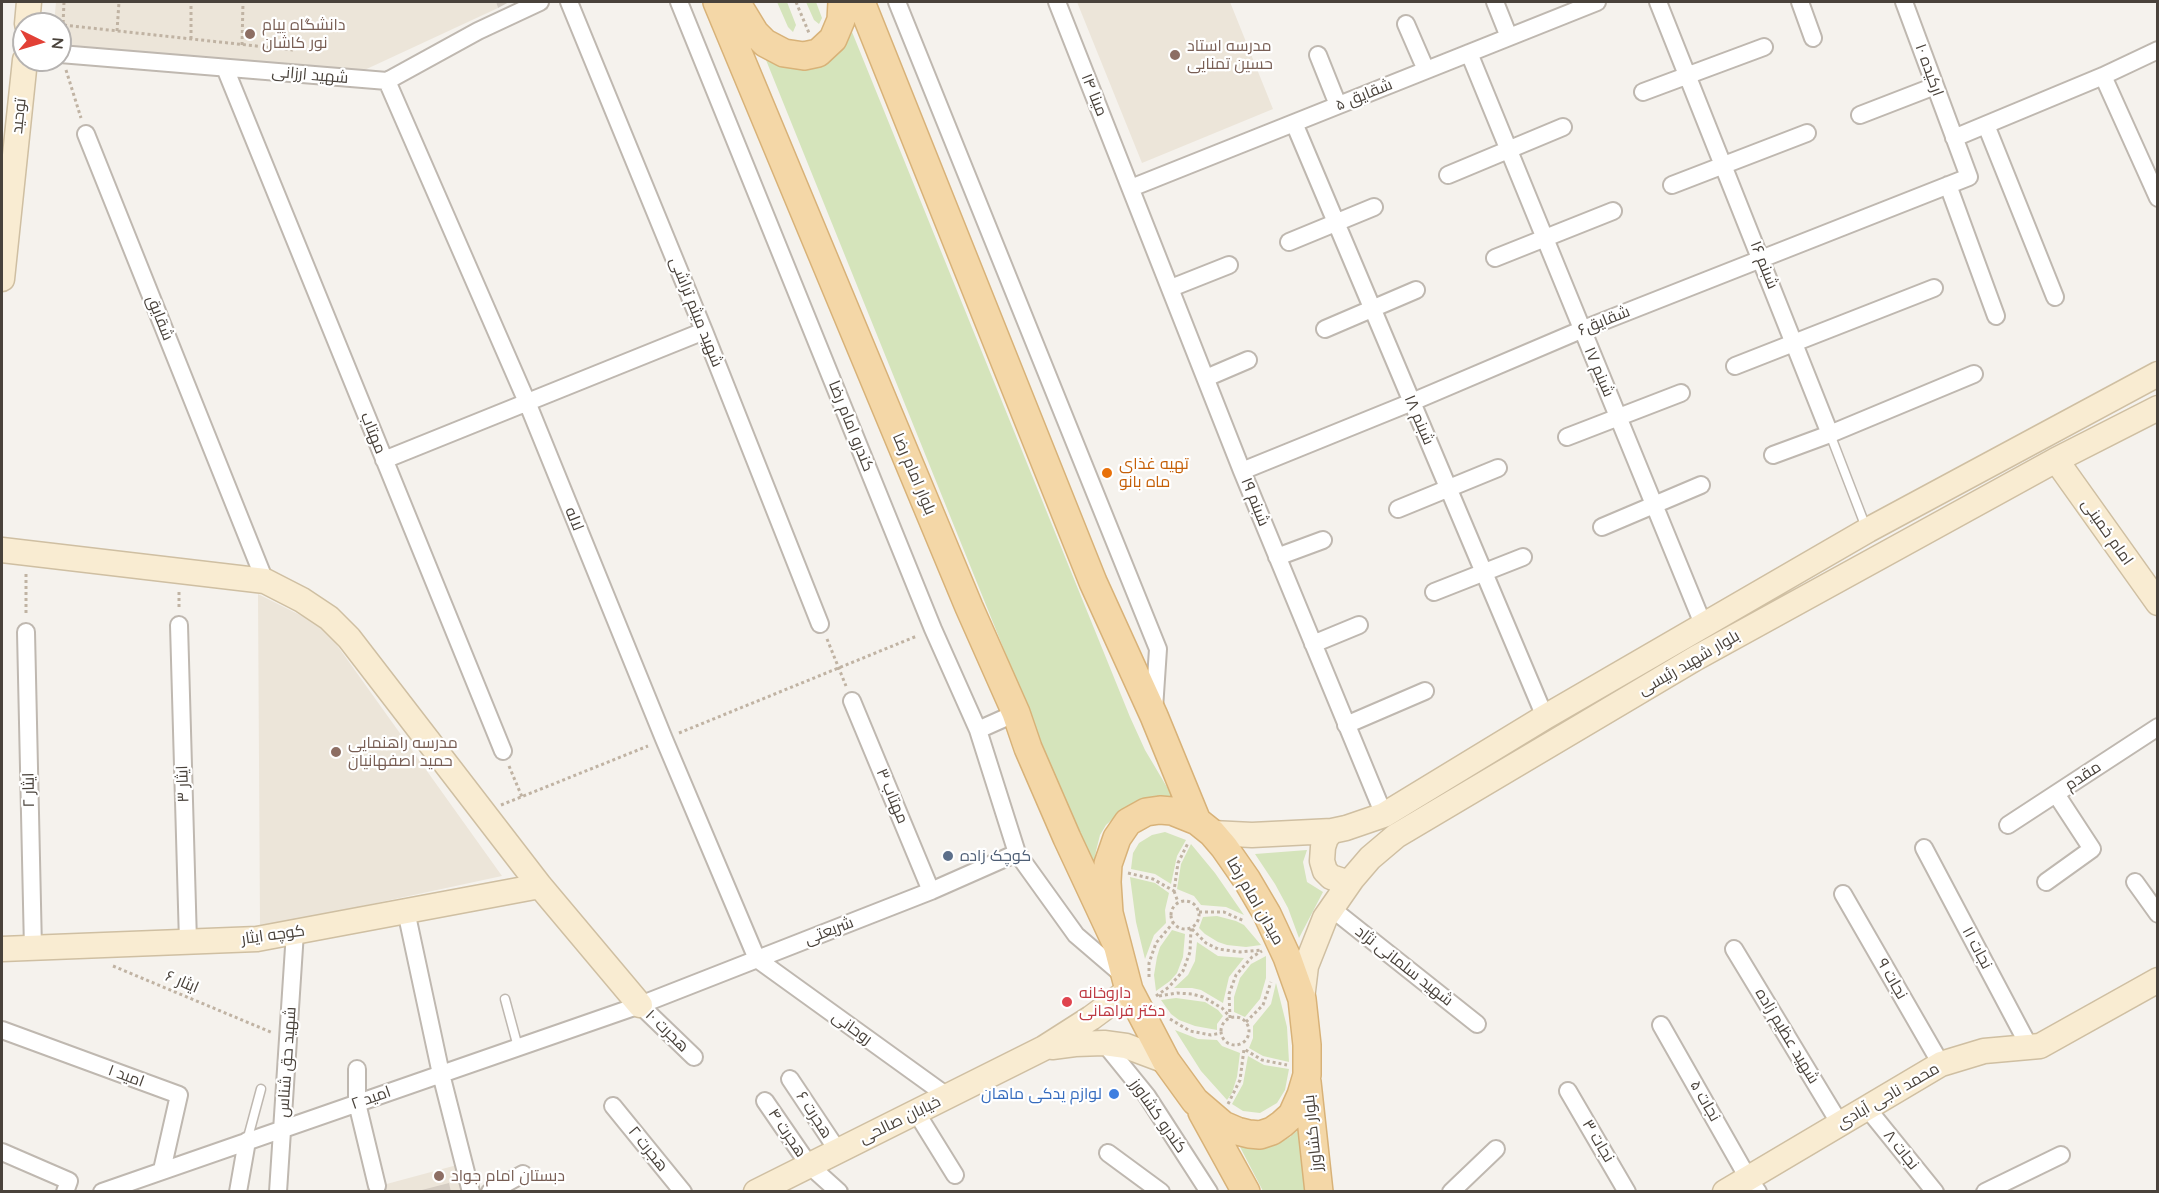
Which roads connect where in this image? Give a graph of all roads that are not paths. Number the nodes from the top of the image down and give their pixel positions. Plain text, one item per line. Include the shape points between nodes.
1 (540, 2) edge
2 (569, 2) edge
3 (679, 2) edge
4 (717, 2) edge
5 (736, 2) edge
6 (842, 2) edge
7 (861, 2) edge
8 (900, 2) edge
9 (1057, 2) edge
10 (1495, 2) edge
11 (1597, 2) edge
12 (1658, 2) edge
13 (1800, 2) edge
14 (1904, 2) edge
15 (1406, 24) dead end
16 (1509, 37) junction
17 (1813, 38) dead end
18 (1764, 47) dead end
19 (2157, 50) edge
20 (1469, 53) junction
21 (72, 55) edge
22 (1318, 55) dead end
23 (225, 68) junction
24 (1426, 70) junction
25 (23, 72) edge
26 (1688, 75) junction
27 (2103, 76) junction
28 (387, 81) junction
29 (1935, 86) junction
30 (1643, 92) dead end
31 (1338, 105) junction
32 (1860, 115) dead end
33 (1294, 123) junction
34 (1986, 124) junction
35 (1563, 127) dead end
36 (1807, 133) dead end
37 (86, 134) road end
38 (1954, 138) junction
39 (1508, 149) junction
40 (1724, 165) junction
41 (1448, 175) dead end
42 (1969, 177) joint
43 (1672, 185) dead end
44 (1948, 185) junction
45 (1131, 188) junction
46 (2157, 198) edge
47 (1374, 207) dead end
48 (1613, 211) dead end
49 (1335, 222) junction
50 (1544, 238) junction
51 (1289, 242) dead end
52 (1496, 258) dead end
53 (1761, 258) junction
54 (1229, 265) dead end
55 (2, 279) edge
56 (1171, 288) junction
57 (1934, 288) dead end
58 (1416, 290) dead end
59 (2055, 297) dead end
60 (1372, 307) junction
61 (1996, 315) dead end
62 (1325, 329) dead end
63 (1581, 330) junction
64 (704, 331) junction
65 (1794, 343) junction
66 (1248, 360) dead end
67 (1735, 366) dead end
68 (1974, 374) dead end
69 (2157, 374) edge
70 (1206, 378) junction
71 (1681, 393) dead end
72 (527, 402) junction
73 (1412, 402) junction
74 (2157, 408) edge
75 (1618, 418) junction
76 (1830, 434) junction
77 (1567, 437) dead end
78 (1773, 455) dead end
79 (384, 460) junction
80 (2056, 460) junction
81 (1498, 468) dead end
82 (1242, 471) junction
83 (1701, 485) dead end
84 (1448, 488) junction
85 (1654, 505) junction
86 (1398, 509) dead end
87 (1602, 527) dead end
88 (1868, 530) junction
89 (1323, 540) dead end
90 (2, 550) edge
91 (1277, 557) junction
92 (1522, 557) dead end
93 (1483, 572) junction
94 (265, 581) junction
95 (1434, 592) dead end
96 (2157, 603) edge
97 (820, 624) road end
98 (1703, 624) junction
99 (179, 625) road end
100 (1359, 625) dead end
101 (26, 632) road end
102 (1313, 644) junction
103 (1425, 691) dead end
104 (852, 701) dead end
105 (1016, 713) junction
106 (1154, 716) junction
107 (1545, 717) junction
108 (1346, 724) junction
109 (2157, 727) edge
110 (978, 730) junction
111 (503, 751) road end
112 (2056, 794) junction
113 (1384, 815) junction
114 (2008, 825) dead end
115 (1332, 831) junction
116 (1197, 835) junction
117 (1924, 848) dead end
118 (1017, 853) junction
119 (2046, 882) dead end
120 (2135, 882) dead end
121 (1349, 883) junction
122 (540, 886) junction
123 (931, 891) junction
124 (1844, 894) dead end
125 (1331, 908) junction
126 (406, 911) junction
127 (2157, 914) edge
128 (295, 932) junction
129 (188, 942) junction
130 (1117, 945) junction
131 (2, 949) edge
132 (33, 949) junction
133 (1734, 949) dead end
134 (757, 959) junction
135 (2157, 980) edge
136 (1141, 985) junction
137 (505, 999) dead end
138 (1302, 999) junction
139 (640, 1005) junction
140 (1477, 1024) dead end
141 (1661, 1024) dead end
142 (2, 1030) edge
143 (1104, 1043) junction
144 (519, 1047) junction
145 (1044, 1048) junction
146 (2030, 1048) junction
147 (694, 1057) dead end
148 (1166, 1061) junction
149 (1941, 1064) junction
150 (357, 1069) dead end
151 (1299, 1069) junction
152 (441, 1074) junction
153 (790, 1079) dead end
154 (261, 1089) dead end
155 (1568, 1091) dead end
156 (947, 1096) junction
157 (765, 1101) dead end
158 (1208, 1101) junction
159 (357, 1103) junction
160 (613, 1106) dead end
161 (1867, 1108) junction
162 (916, 1112) junction
163 (1840, 1124) junction
164 (282, 1128) junction
165 (247, 1141) junction
166 (1496, 1149) dead end
167 (838, 1151) junction
168 (2, 1152) edge
169 (1108, 1153) dead end
170 (2061, 1155) dead end
171 (809, 1165) junction
172 (162, 1170) junction
173 (523, 1174) dead end
174 (955, 1175) dead end
175 (1753, 1185) edge
176 (377, 1186) dead end
177 (65, 1191) edge
178 (102, 1191) edge
179 (238, 1191) edge
180 (279, 1191) edge
181 (471, 1191) edge
182 (490, 1191) edge
183 (683, 1191) edge
184 (756, 1191) edge
185 (839, 1191) edge
186 (1161, 1191) edge
187 (1209, 1191) edge
188 (1246, 1191) edge
189 (1319, 1191) edge
190 (1451, 1191) edge
191 (1628, 1191) edge
192 (1725, 1191) edge
193 (1935, 1191) edge
194 (1985, 1191) edge

1 - 28 street
2 - 64 street, شهید میثم تراشی
3 - 110 street, کندرو امام رضا via 933,629
4 - 105 main road, بلوار امام رضا
5 - 6 main road via 765,43 784,53 804,56 818,52 833,39 841,20
7 - 106 main road via 1093,582
8 - 106 street via 1158,649
9 - 45 street, مینا ۱۴
10 - 16 street
11 - 16 street, شقایق ۵
12 - 26 street, شبنم ۱۶
13 - 17 street
14 - 29 street, ارکیده ۱۰
15 - 24 street
16 - 20 street, شقایق ۵
18 - 26 street
19 - 27 street
20 - 24 street, شقایق ۵
20 - 39 street, شبنم ۱۷
21 - 23 street, شهید ارزانی
22 - 31 street
23 - 28 street, شهید ارزانی
23 - 79 street, مهتاب
24 - 31 street, شقایق ۵
25 - 55 street, توحید
26 - 30 street
26 - 40 street, شبنم ۱۶
27 - 34 street
27 - 46 street
28 - 72 street, لاله
29 - 32 street
29 - 38 street, ارکیده ۱۰
31 - 33 street, شقایق ۵
33 - 45 street, شقایق ۵
33 - 49 street, شبنم ۱۸
34 - 38 street
34 - 59 street
35 - 39 street
36 - 40 street
37 - 94 street, شقایق
38 - 42 street, ارکیده ۱۰
39 - 41 street
39 - 50 street, شبنم ۱۷
40 - 43 street
40 - 53 street, شبنم ۱۶
42 - 44 street, شقایق۶
44 - 53 street, شقایق۶
44 - 61 street
45 - 56 street, شبنم ۱۹
47 - 49 street
48 - 50 street
49 - 51 street
49 - 60 street, شبنم ۱۸
50 - 52 street
50 - 63 street, شبنم ۱۷
53 - 63 street, شقایق۶
53 - 65 street, شبنم ۱۶
54 - 56 street
56 - 70 street, شبنم ۱۹
57 - 65 street
58 - 60 street
60 - 62 street
60 - 73 street, شبنم ۱۸
63 - 73 street, شقایق۶
63 - 75 street, شبنم ۱۷
64 - 72 street
64 - 97 street, شهید میثم تراشی
65 - 67 street
65 - 76 street, شبنم ۱۶
66 - 70 street
68 - 76 street
69 - 88 street, بلوار شهید رئیسی
70 - 82 street, شبنم ۱۹
71 - 75 street
72 - 79 street
72 - 134 street, لاله
73 - 82 street, شقایق۶
73 - 84 street, شبنم ۱۸
74 - 80 street, بلوار شهید رئیسی
75 - 77 street
75 - 85 street, شبنم ۱۷
76 - 78 street
76 - 88 lane, شبنم ۱۶
79 - 111 street, مهتاب
80 - 96 street, امام خمینی
80 - 121 street, بلوار شهید رئیسی via 1696,658 1396,836
81 - 84 street
82 - 91 street, شبنم ۱۹
83 - 85 street
84 - 86 street
84 - 93 street, شبنم ۱۸
85 - 87 street
85 - 98 street, شبنم ۱۷
88 - 98 street, بلوار شهید رئیسی
89 - 91 street
90 - 94 street
91 - 102 street, شبنم ۱۹
92 - 93 street
93 - 95 street
93 - 107 street, شبنم ۱۸
94 - 122 street via 329,618 349,638
98 - 107 street, بلوار شهید رئیسی
99 - 129 street, ایثار ۳
100 - 102 street
101 - 132 street, ایثار ۲
102 - 108 street, شبنم ۱۹
103 - 108 street
104 - 123 street, مهتاب ۳
105 - 110 street
105 - 130 main road, بلوار امام رضا via 1067,838
106 - 116 main road
107 - 113 street, بلوار شهید رئیسی
108 - 113 street, شبنم ۱۹
109 - 112 street, مقدم
110 - 118 street, کندرو امام رضا
112 - 114 street, مقدم
112 - 119 street via 2092,849
113 - 115 street, بلوار شهید رئیسی
115 - 116 street, بلوار شهید رئیسی
115 - 121 street via 1323,847 1325,871
116 - 130 main road, میدان امام رضا via 1172,811 1160,810 1136,816 1122,830 1111,851 1107,882
116 - 138 main road, میدان امام رضا via 1247,880 1287,957
117 - 146 street, نجات ۱۱
118 - 123 street, شریعتی
118 - 136 street, کندرو امام رضا via 1076,934
120 - 127 street
121 - 125 street, بلوار شهید رئیسی
122 - 126 street, کوچه ایثار
122 - 139 street
123 - 134 street, شریعتی
124 - 149 street, نجات ۹
125 - 138 street, بلوار شهید رئیسی via 1306,966
125 - 140 street, شهید سلمانی نژاد
126 - 128 street, کوچه ایثار
126 - 152 street
128 - 129 street, کوچه ایثار via 257,939
128 - 164 street, شهید حق شناس
129 - 132 street, کوچه ایثار
130 - 136 main road, میدان امام رضا
131 - 132 street, کوچه ایثار
133 - 163 street, شهید عظیم زاده
134 - 139 street, شریعتی
134 - 156 street, روحانی
135 - 146 street, محمد ناجی آبادی
136 - 145 street
136 - 148 main road, میدان امام رضا
137 - 144 lane
138 - 151 main road, میدان امام رضا via 1307,1045
139 - 144 street, امید ۲
139 - 147 street, هجرت ۱۰
141 - 175 street, نجات ۵
142 - 172 street, امید ۱ via 179,1095
143 - 145 street
143 - 148 street via 1126,1046
143 - 187 street, کندرو کشاورز via 1147,1096
144 - 152 street, امید ۲
145 - 156 street, خیابان صالحی
146 - 149 street, محمد ناجی آبادی via 1984,1051
148 - 158 main road, میدان امام رضا
149 - 161 street, محمد ناجی آبادی
150 - 159 street
151 - 158 main road, میدان امام رضا via 1301,1095 1292,1115 1272,1131 1248,1134 1223,1125
151 - 189 main road, بلوار کشاورز
152 - 159 street, امید ۲
152 - 181 street
153 - 167 street, هجرت ۶
154 - 165 lane
155 - 191 street, نجات ۳
156 - 162 street, خیابان صالحی
157 - 171 street, هجرت ۴
158 - 188 main road
159 - 164 street, امید ۲
159 - 176 street
160 - 183 street, هجرت ۲
161 - 163 street, محمد ناجی آبادی
161 - 193 street, نجات ۸
162 - 167 street, خیابان صالحی
162 - 174 street
163 - 175 street, محمد ناجی آبادی
164 - 165 street, امید ۲
164 - 180 street, شهید حق شناس
165 - 172 street, امید ۲
165 - 179 street
166 - 190 street
167 - 171 street, خیابان صالحی
168 - 177 street via 69,1181
169 - 186 street
170 - 194 street
171 - 184 street, خیابان صالحی
171 - 185 street, هجرت ۴
172 - 178 street, امید ۲
173 - 182 street
175 - 192 street, محمد ناجی آبادی

